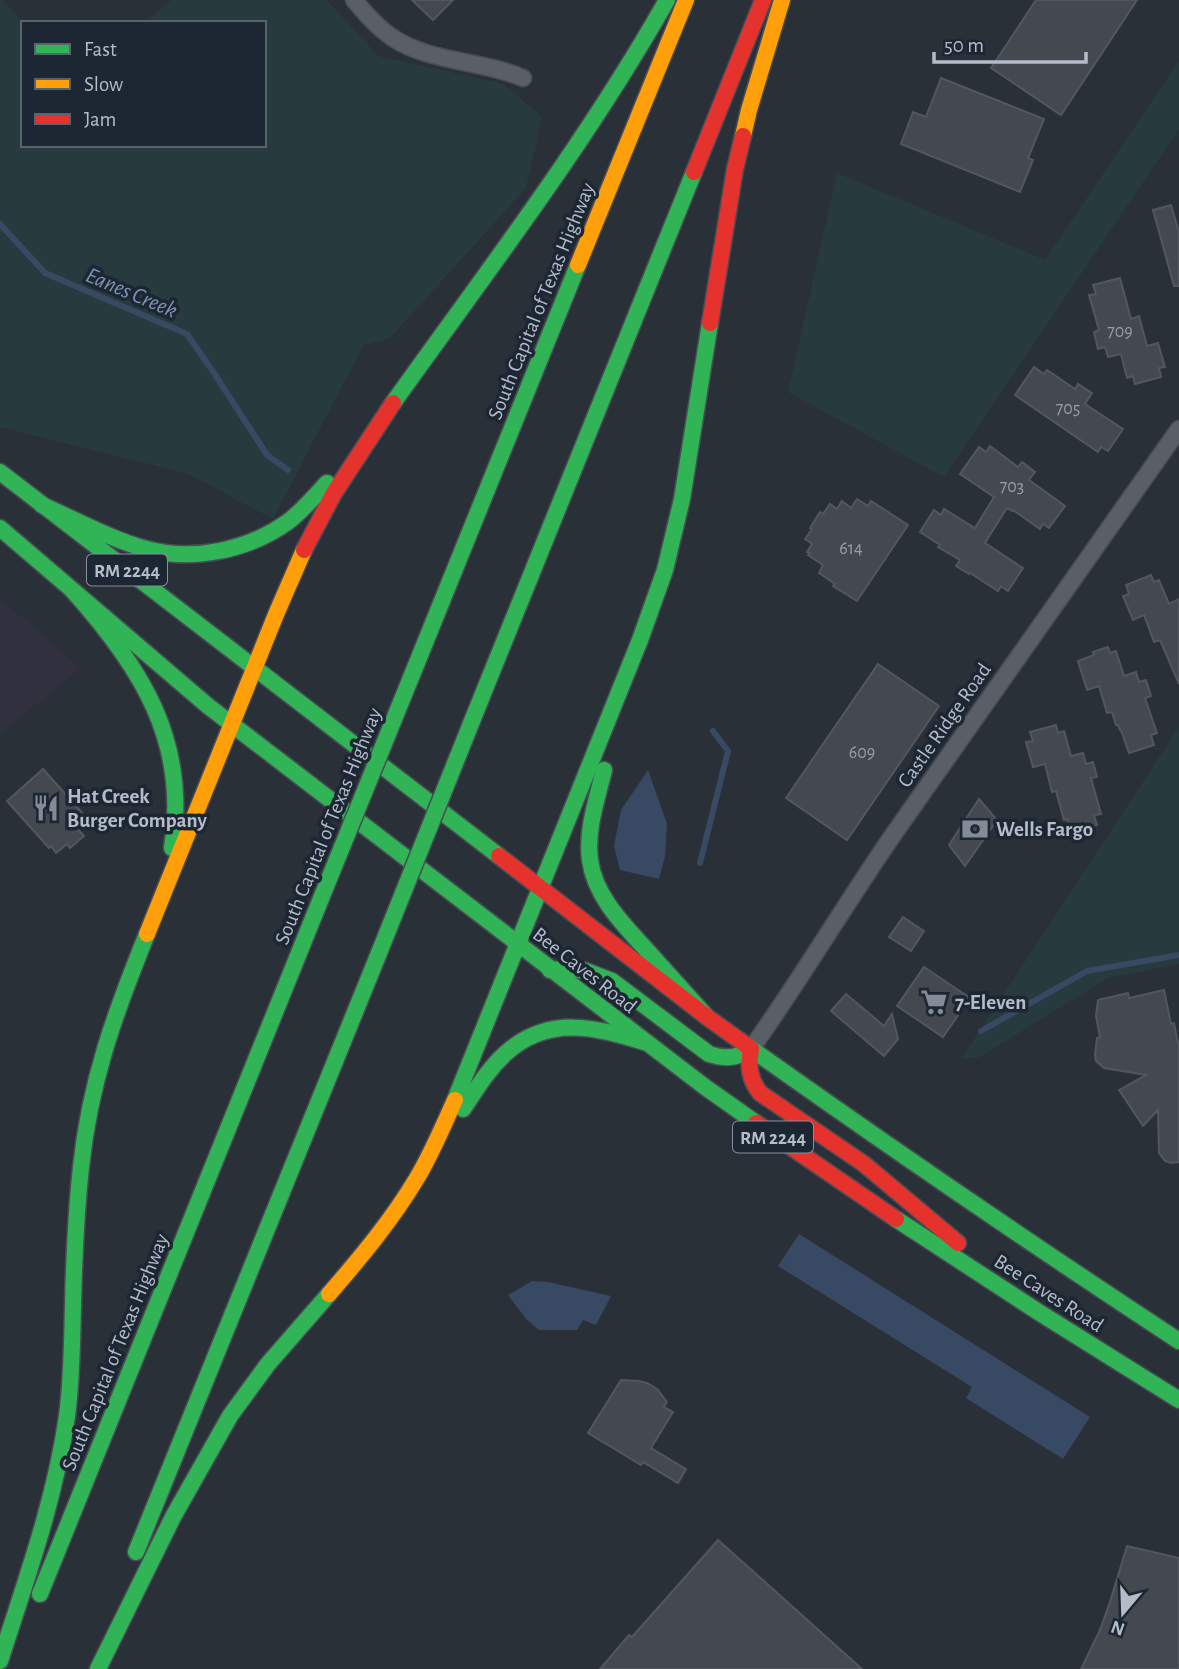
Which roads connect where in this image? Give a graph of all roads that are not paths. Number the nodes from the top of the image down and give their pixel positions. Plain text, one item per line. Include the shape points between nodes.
1 (354, 0) edge
2 (667, 0) edge
3 (686, 0) edge
4 (763, 0) edge
5 (782, 0) edge
6 (523, 78) dead end
7 (1179, 429) edge
8 (370, 437) junction
9 (0, 472) edge
10 (42, 505) junction
11 (0, 528) edge
12 (74, 591) junction
13 (254, 667) junction
14 (626, 674) junction
15 (232, 725) junction
16 (539, 888) junction
17 (163, 895) junction
18 (517, 945) junction
19 (550, 970) junction
20 (706, 1017) junction
21 (644, 1042) junction
22 (751, 1049) junction
23 (428, 1157) junction
24 (1040, 1313) junction
25 (1179, 1340) edge
26 (1179, 1400) edge
27 (0, 1661) edge
28 (10, 1669) edge
29 (89, 1669) edge
30 (97, 1669) edge

1 - 6 street via 378,26 406,45
2 - 8 main road via 576,148
3 - 28 main road, South Capital of Texas Highway, bridge
4 - 29 main road, bridge
5 - 14 main road via 735,169 674,535
7 - 22 street, Castle Ridge Road via 892,835
8 - 10 main road via 288,521 249,542 216,551 185,554 148,549
8 - 13 main road via 315,528
9 - 10 main road, Bee Caves Road / RM 2244
10 - 13 main road, Bee Caves Road / RM 2244
11 - 12 main road, Bee Caves Road / RM 2244
12 - 15 main road, Bee Caves Road / RM 2244
12 - 17 main road via 126,657 168,743 176,806
13 - 15 main road
13 - 16 main road, Bee Caves Road / RM 2244
14 - 16 main road
14 - 20 main road via 590,827 593,872 616,915
15 - 17 main road
15 - 18 main road, Bee Caves Road / RM 2244
16 - 18 main road
16 - 20 main road, Bee Caves Road / RM 2244
17 - 27 main road via 117,1010 93,1087 79,1176 66,1424 50,1502
18 - 19 main road, Bee Caves Road / RM 2244
18 - 23 main road
19 - 21 main road, Bee Caves Road / RM 2244
19 - 22 main road via 586,971 612,981 709,1054 729,1058
20 - 22 main road, Bee Caves Road / RM 2244
21 - 23 main road via 584,1026 533,1035 498,1062
21 - 24 main road, Bee Caves Road / RM 2244 via 794,1152
22 - 24 main road via 748,1068 760,1093 864,1164
22 - 25 main road, Bee Caves Road / RM 2244
23 - 30 main road via 367,1251 268,1364 230,1416
24 - 26 main road, Bee Caves Road / RM 2244

